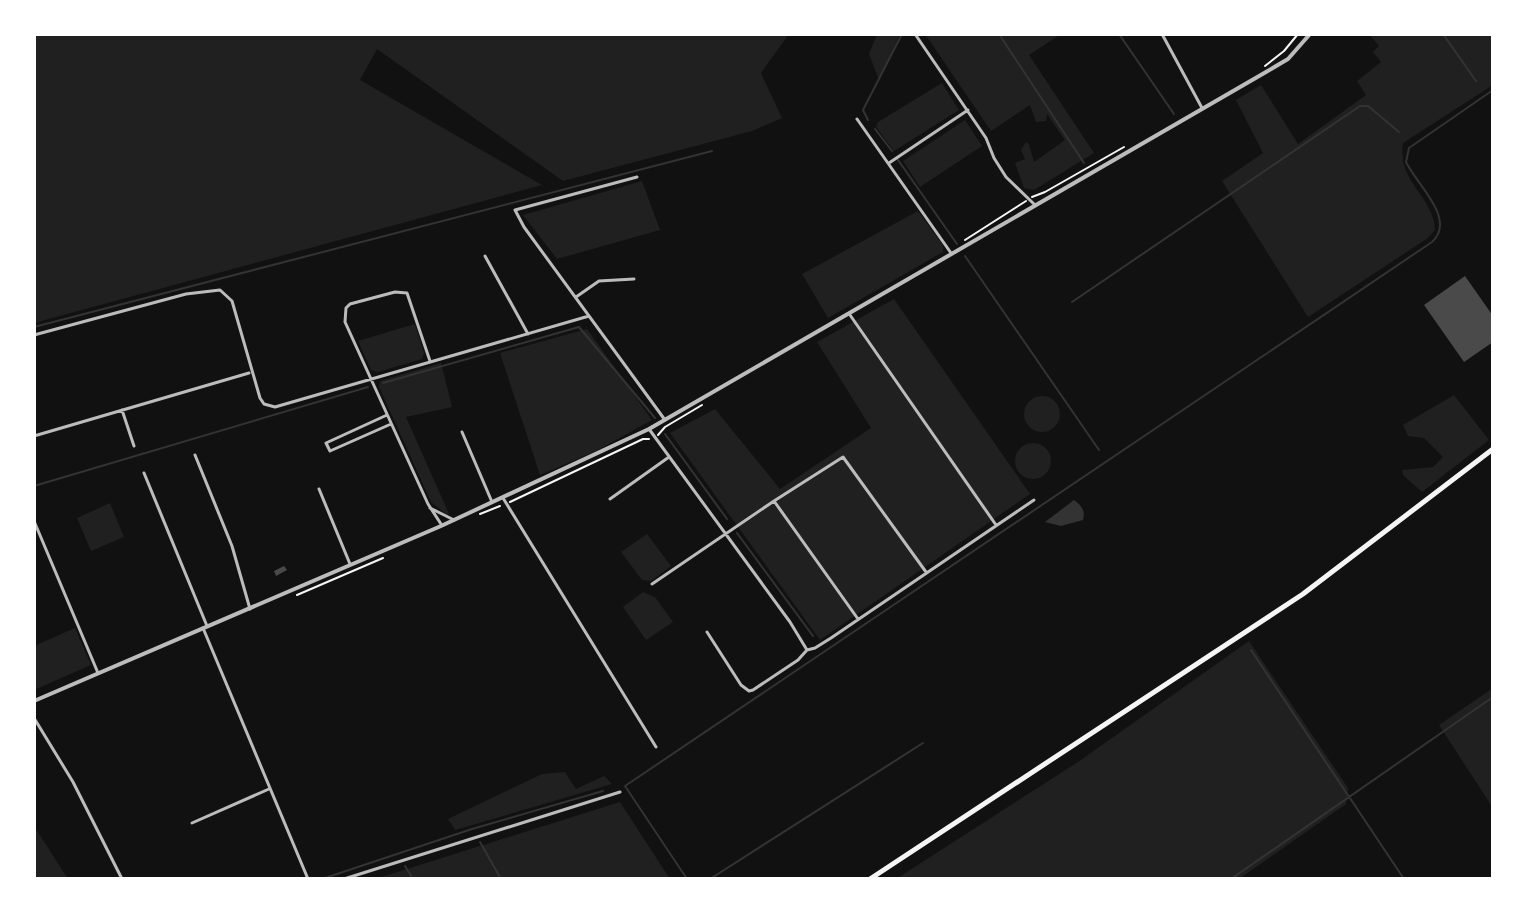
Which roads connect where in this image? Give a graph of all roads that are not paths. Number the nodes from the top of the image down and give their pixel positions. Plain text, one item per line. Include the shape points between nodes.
1 (915, 34) edge
2 (1162, 34) edge
3 (1310, 34) edge
4 (1203, 109) junction
5 (968, 110) junction
6 (857, 119) dead end
7 (889, 163) junction
8 (637, 177) dead end
9 (1035, 205) junction
10 (951, 253) junction
11 (485, 256) dead end
12 (634, 279) dead end
13 (576, 297) junction
14 (848, 313) junction
15 (589, 316) junction
16 (528, 334) junction
17 (34, 335) edge
18 (430, 361) junction
19 (251, 372) junction
20 (371, 378) junction
21 (122, 410) junction
22 (387, 415) junction
23 (665, 420) junction
24 (391, 424) junction
25 (649, 429) junction
26 (462, 432) dead end
27 (34, 436) edge
28 (134, 446) dead end
29 (1493, 449) edge
30 (195, 455) dead end
31 (669, 457) junction
32 (144, 473) dead end
33 (319, 489) dead end
34 (502, 498) junction
35 (610, 499) dead end
36 (1034, 500) dead end
37 (774, 501) junction
38 (492, 502) junction
39 (430, 508) junction
40 (454, 520) junction
41 (34, 521) edge
42 (996, 525) junction
43 (441, 526) junction
44 (725, 532) junction
45 (350, 564) junction
46 (926, 572) junction
47 (652, 584) dead end
48 (250, 609) junction
49 (858, 619) junction
50 (205, 627) junction
51 (707, 632) dead end
52 (807, 650) junction
53 (98, 673) junction
54 (34, 701) edge
55 (34, 718) edge
56 (656, 747) dead end
57 (270, 789) junction
58 (620, 792) dead end
59 (192, 823) dead end
60 (122, 879) edge
61 (308, 879) edge
62 (344, 879) edge
63 (870, 879) edge

1 - 5 street
2 - 4 street
3 - 4 street via 1288,59
4 - 9 street
5 - 7 street
5 - 9 street via 1006,177
6 - 7 street
7 - 10 street
8 - 13 street via 515,210
9 - 10 street
10 - 14 street
11 - 16 street
12 - 13 street via 599,281
13 - 15 street
14 - 23 street
14 - 42 street
15 - 16 street
15 - 23 street
16 - 18 street
17 - 19 street via 186,294 220,290 232,301
18 - 20 street
18 - 20 street via 407,293 350,304 345,322
19 - 20 street via 264,404 275,407
19 - 21 street
20 - 22 street
21 - 27 street
21 - 28 street
22 - 24 street
22 - 24 street via 326,443 330,451
23 - 25 street
24 - 39 street
25 - 31 street
25 - 34 street
26 - 38 street
29 - 63 main road via 1303,594
30 - 48 street via 232,546
31 - 35 street
31 - 44 street
32 - 50 street
33 - 45 street
34 - 38 street
34 - 56 street
36 - 42 street
37 - 44 street
37 - 46 street via 843,457
37 - 49 street
38 - 40 street
39 - 40 street
39 - 43 street
40 - 43 street
41 - 53 street
42 - 46 street
43 - 45 street
44 - 47 street
44 - 52 street
45 - 48 street
46 - 49 street
48 - 50 street
49 - 52 street
50 - 53 street
50 - 57 street
51 - 52 street via 749,691
53 - 54 street
55 - 60 street
57 - 59 street
57 - 61 street
58 - 62 street

